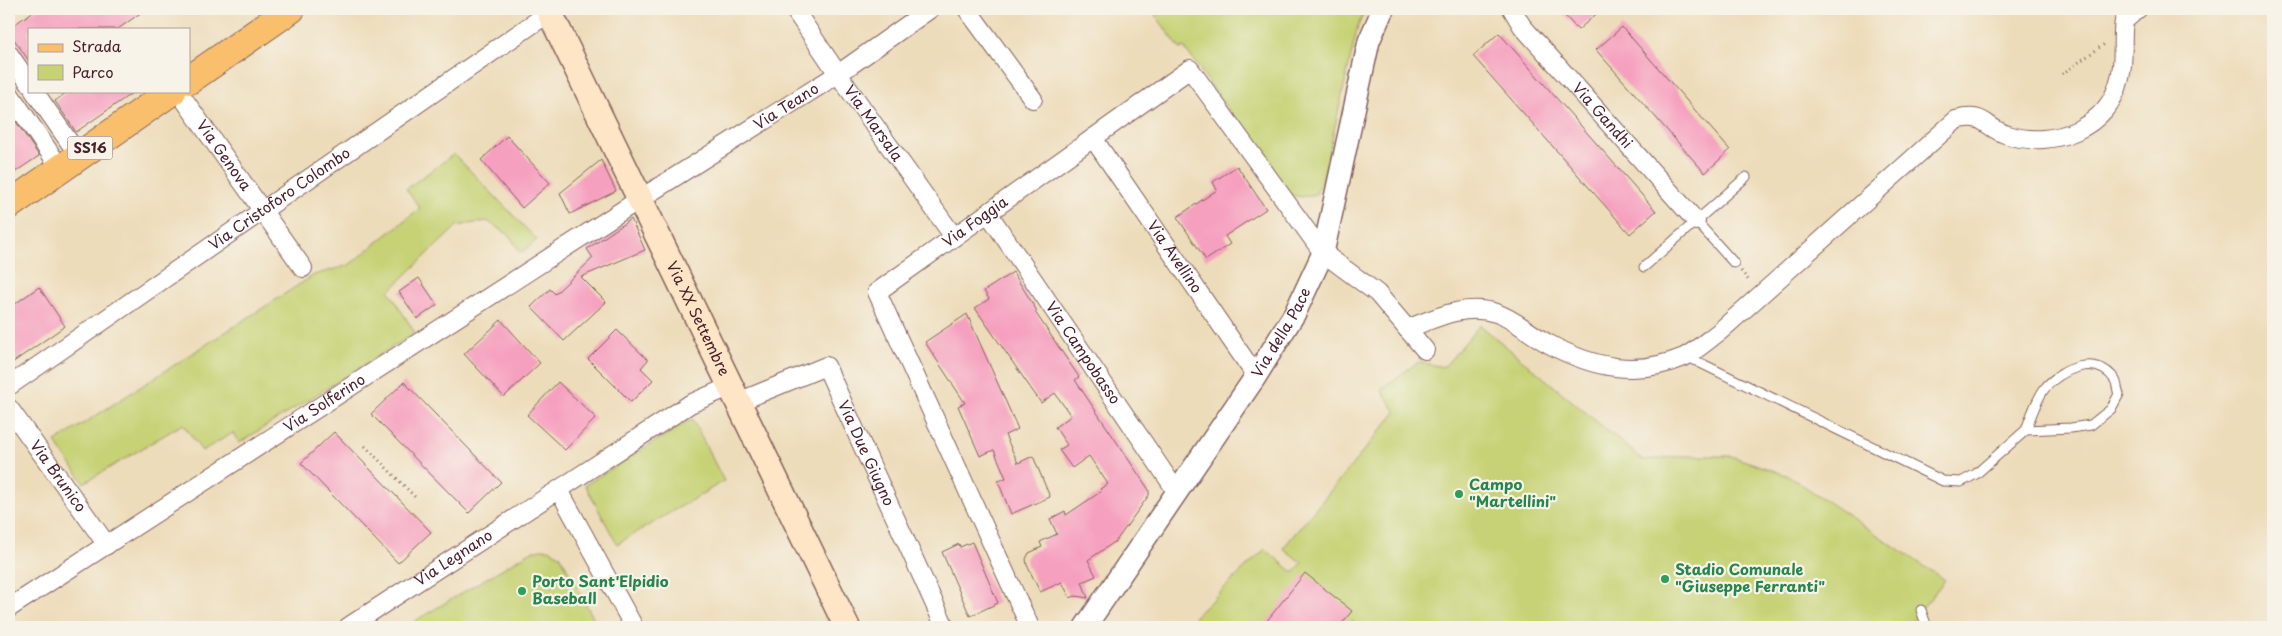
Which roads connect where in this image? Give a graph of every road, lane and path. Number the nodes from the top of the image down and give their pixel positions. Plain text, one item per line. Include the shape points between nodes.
1 (291, 9) edge
2 (794, 9) edge
3 (930, 9) edge
4 (968, 9) edge
5 (1383, 9) edge
6 (1512, 9) edge
7 (2138, 9) edge
8 (549, 11) edge
9 (2122, 31) junction
10 (9, 54) edge
11 (838, 74) junction
12 (2062, 74) dead end
13 (190, 79) edge
14 (28, 82) edge
15 (35, 92) edge
16 (171, 92) edge
17 (179, 92) edge
18 (9, 93) edge
19 (1033, 99) dead end
20 (1093, 138) junction
21 (70, 162) junction
22 (1746, 177) dead end
23 (640, 199) junction
24 (9, 204) edge
25 (262, 211) junction
26 (988, 212) junction
27 (1696, 221) junction
28 (954, 237) junction
29 (1323, 253) junction
30 (1734, 264) joint
31 (1644, 267) dead end
32 (303, 268) dead end
33 (1760, 293) junction
34 (1407, 329) junction
35 (1425, 350) dead end
36 (1686, 356) junction
37 (1256, 376) junction
38 (9, 386) edge
39 (734, 394) junction
40 (9, 408) edge
41 (2026, 430) junction
42 (365, 446) dead end
43 (559, 490) junction
44 (1177, 492) junction
45 (415, 498) dead end
46 (107, 544) junction
47 (9, 608) edge
48 (1921, 610) dead end
49 (1083, 624) edge
50 (348, 627) edge
51 (634, 627) edge
52 (847, 627) edge
53 (944, 627) edge
54 (1030, 627) edge
55 (1927, 627) edge

1 - 13 main road
2 - 11 street, Via Marsala
3 - 11 street, Via Teano
4 - 19 street
5 - 29 street, Via della Pace via 1369,41
6 - 27 street, Via Gandhi via 1522,26
7 - 9 street via 2124,21
8 - 23 main road, Via XX Settembre
8 - 25 street, Via Cristoforo Colombo
9 - 12 path
9 - 33 street via 2120,79 2108,105 2088,125 2062,138 2034,141 2006,135 1970,116 1956,120
10 - 14 street
11 - 23 street, Via Teano
11 - 28 street, Via Marsala
15 - 21 street
16 - 21 main road, SS16
17 - 25 street, Via Genova
18 - 21 street
20 - 26 street, Via Foggia
20 - 29 street, Via Foggia via 1190,69
20 - 37 street, Via Avellino
21 - 24 main road, SS16
22 - 27 lane
23 - 39 main road, Via XX Settembre
23 - 46 street, Via Solferino
25 - 32 street, Via Genova
25 - 38 street, Via Cristoforo Colombo
26 - 28 street, Via Foggia
26 - 44 street, Via Campobasso
27 - 30 lane, Via Gandhi
27 - 31 lane
28 - 54 street, Via Foggia via 877,292
29 - 34 street via 1377,293
29 - 37 street, Via della Pace via 1295,313
30 - 33 path
33 - 36 street via 1719,332
34 - 35 street
34 - 36 street via 1449,312 1475,310 1496,313 1548,344 1610,367 1646,369
36 - 41 lane via 1944,481 1962,482 1976,474
37 - 44 street, Via della Pace
39 - 43 street, Via Legnano via 690,404
39 - 52 main road, Via XX Settembre
39 - 53 street, Via Due Giugno via 826,366
40 - 46 street, Via Brunico
41 - 41 lane via 2091,425 2112,408 2119,394 2115,380 2100,368 2084,364 2071,368 2046,387 2033,409
42 - 45 path
43 - 50 street, Via Legnano
43 - 51 street
44 - 49 street, Via della Pace
46 - 47 street, Via Solferino
48 - 55 lane

